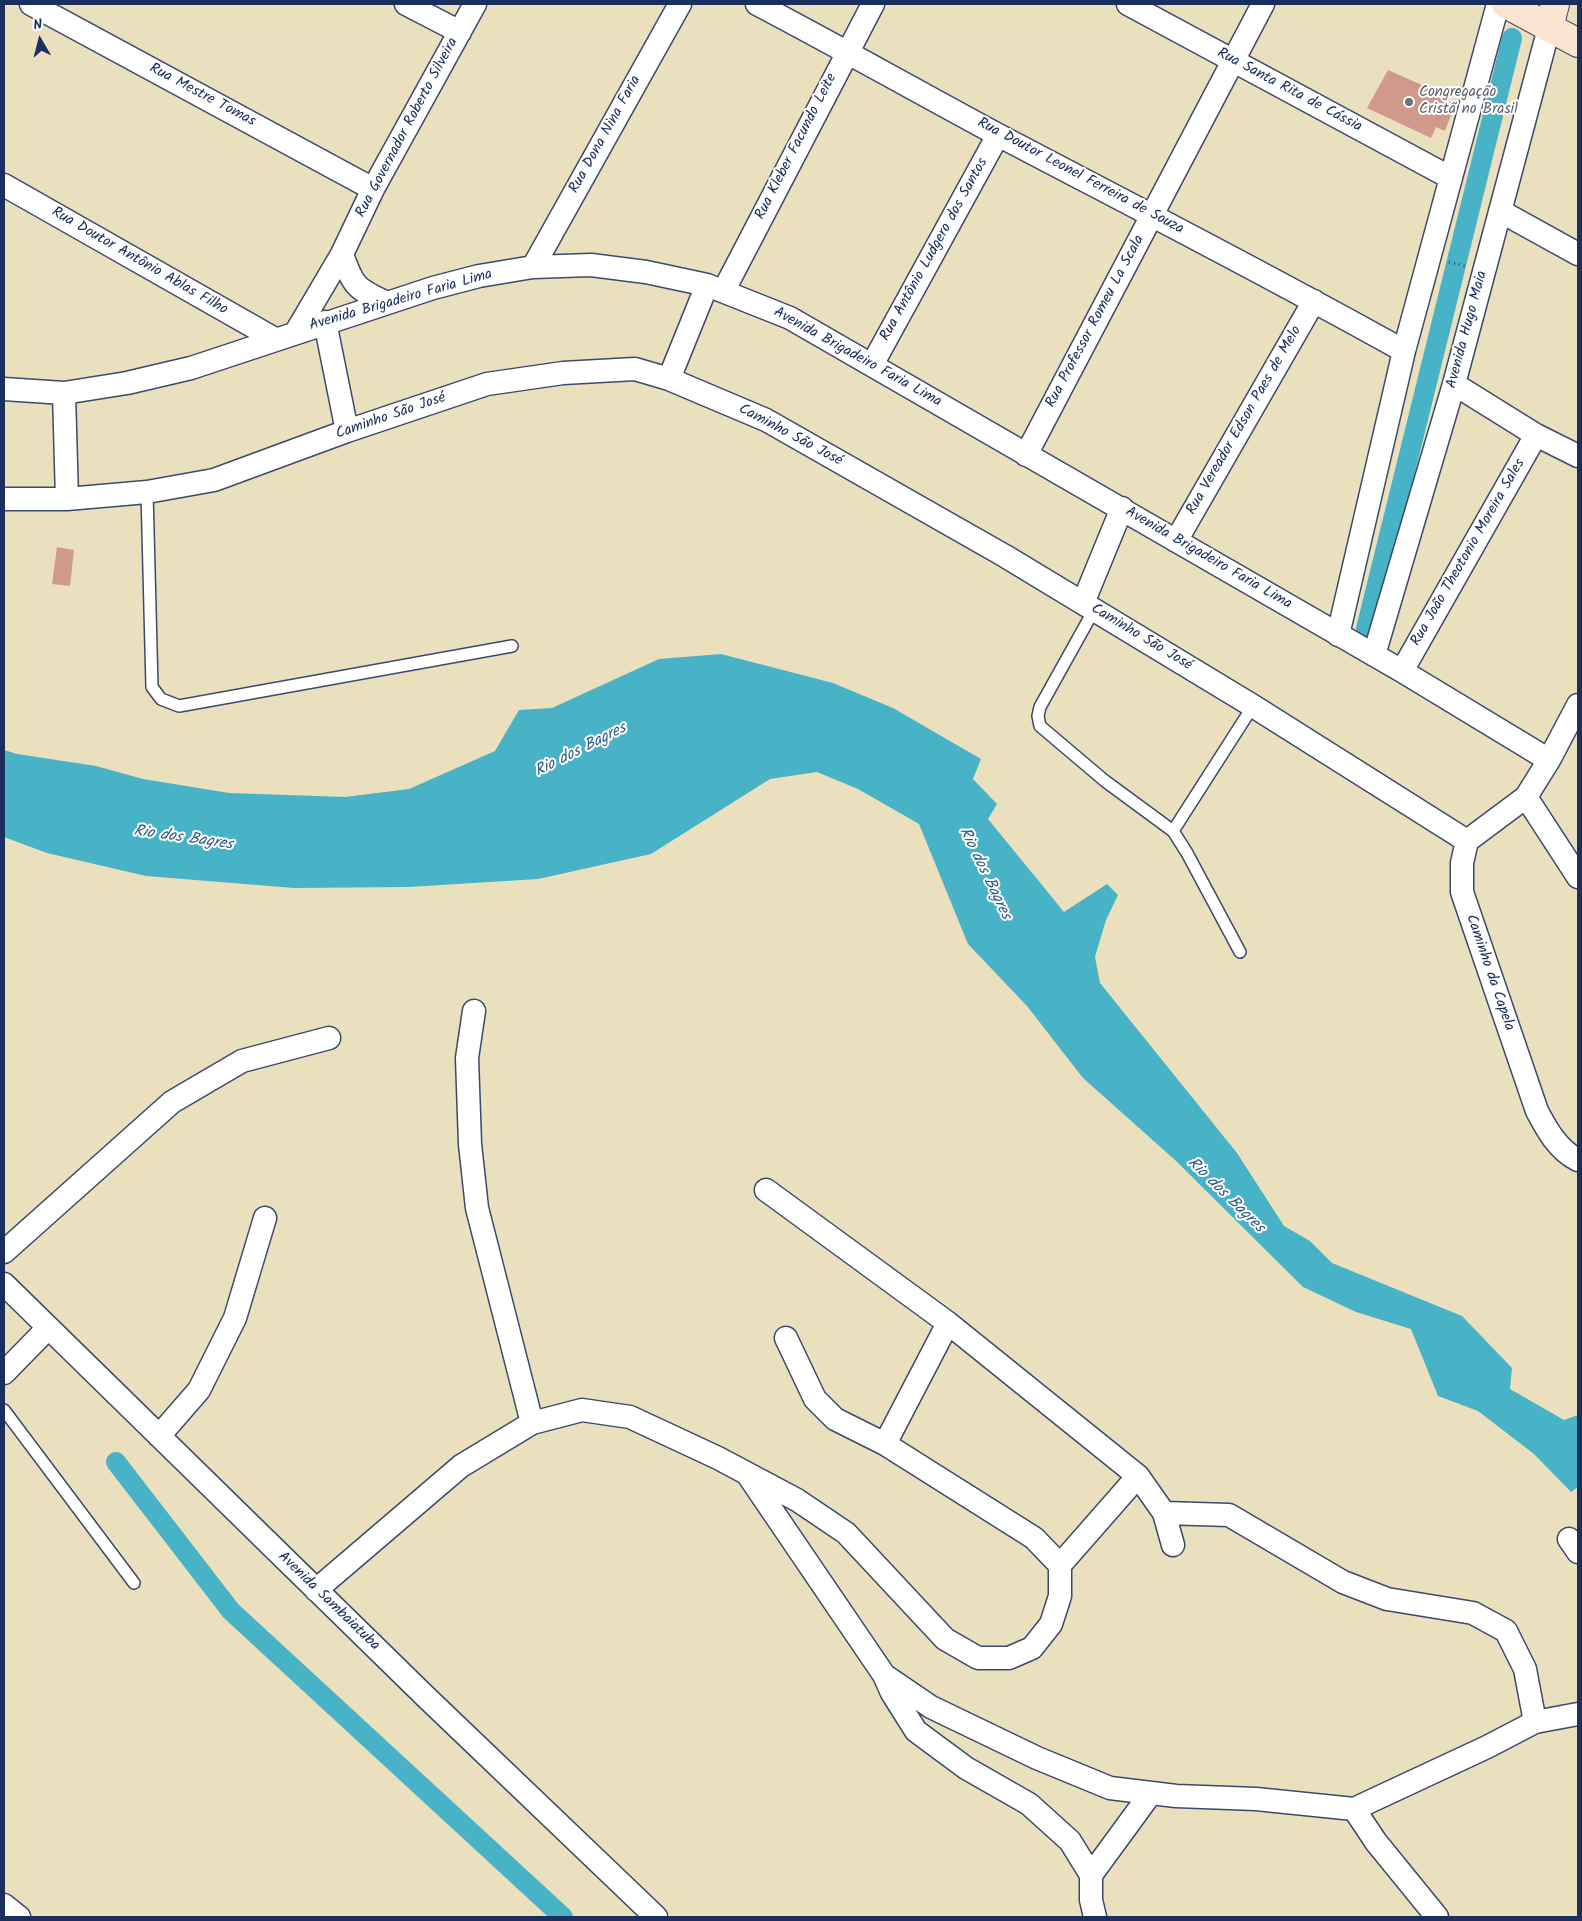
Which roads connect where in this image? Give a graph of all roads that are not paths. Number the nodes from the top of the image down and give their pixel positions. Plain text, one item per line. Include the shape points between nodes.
1 (31, 4) edge
2 (406, 4) edge
3 (475, 4) edge
4 (680, 4) edge
5 (757, 4) edge
6 (873, 4) edge
7 (1128, 4) edge
8 (1263, 4) edge
9 (1524, 10) edge
10 (460, 32) junction
11 (1578, 43) edge
12 (847, 51) junction
13 (1233, 61) junction
14 (998, 135) junction
15 (1451, 178) junction
16 (4, 185) edge
17 (374, 189) junction
18 (1500, 211) junction
19 (1152, 215) junction
20 (342, 254) junction
21 (1578, 254) edge
22 (533, 267) junction
23 (716, 288) junction
24 (1314, 301) junction
25 (387, 303) junction
26 (325, 322) junction
27 (296, 332) junction
28 (274, 339) junction
29 (1404, 351) junction
30 (872, 365) junction
31 (670, 379) junction
32 (1454, 384) junction
33 (4, 389) edge
34 (64, 393) junction
35 (348, 431) junction
36 (1536, 435) junction
37 (1026, 454) junction
38 (1578, 456) edge
39 (147, 492) junction
40 (4, 498) edge
41 (67, 499) junction
42 (1122, 508) junction
43 (1176, 541) junction
44 (1088, 606) junction
45 (1338, 635) junction
46 (512, 646) dead end
47 (1374, 655) junction
48 (1402, 671) junction
49 (1253, 706) junction
50 (1578, 706) edge
51 (1549, 760) junction
52 (1526, 797) junction
53 (1173, 831) junction
54 (1467, 841) junction
55 (1578, 876) edge
56 (1240, 952) dead end
57 (474, 1011) dead end
58 (329, 1038) dead end
59 (1578, 1160) edge
60 (766, 1190) dead end
61 (265, 1218) dead end
62 (4, 1252) edge
63 (4, 1284) edge
64 (948, 1322) junction
65 (48, 1328) junction
66 (786, 1338) dead end
67 (4, 1373) edge
68 (4, 1410) edge
69 (532, 1423) junction
70 (159, 1436) junction
71 (885, 1444) junction
72 (746, 1472) junction
73 (1138, 1476) junction
74 (1164, 1513) junction
75 (1173, 1546) dead end
76 (1060, 1565) junction
77 (134, 1583) dead end
78 (316, 1590) junction
79 (884, 1675) junction
80 (1578, 1714) edge
81 (1535, 1722) junction
82 (1151, 1792) junction
83 (1354, 1809) junction
84 (1091, 1875) junction
85 (4, 1905) edge
86 (19, 1917) edge
87 (656, 1917) edge
88 (1094, 1917) edge
89 (1437, 1917) edge

1 - 17 street, Rua Mestre Tomas
2 - 10 street
3 - 10 street, Rua Governador Roberto Silveira
4 - 22 street, Rua Dona Nina Faria
5 - 12 street, Rua Doutor Leonel Ferreira de Souza
6 - 12 street, Rua Kleber Facundo Leite
7 - 13 street, Rua Santa Rita de Cássia
8 - 13 street, Rua Professor Romeu La Scala
9 - 11 street
9 - 15 street
9 - 18 street, Avenida Hugo Maia
10 - 17 street, Rua Governador Roberto Silveira
12 - 14 street, Rua Doutor Leonel Ferreira de Souza
12 - 23 street, Rua Kleber Facundo Leite
13 - 15 street, Rua Santa Rita de Cássia
13 - 19 street, Rua Professor Romeu La Scala
14 - 19 street, Rua Doutor Leonel Ferreira de Souza
14 - 30 street, Rua Antônio Ludgero dos Santos
15 - 29 street
16 - 28 street, Rua Doutor Antônio Ablas Filho
17 - 20 street, Rua Governador Roberto Silveira
18 - 21 street
18 - 32 street, Avenida Hugo Maia
19 - 24 street, Rua Doutor Leonel Ferreira de Souza
19 - 37 street, Rua Professor Romeu La Scala
20 - 25 street via 350,278 364,293
20 - 27 street, Rua Governador Roberto Silveira
22 - 23 street, Avenida Brigadeiro Faria Lima via 591,265 646,272
22 - 25 street, Avenida Brigadeiro Faria Lima via 479,276
23 - 30 street, Avenida Brigadeiro Faria Lima via 790,318
23 - 31 street, Rua Kleber Facundo Leite
24 - 29 street, Rua Doutor Leonel Ferreira de Souza
24 - 43 street, Rua Vereador Edson Paes de Melo
25 - 26 street, Avenida Brigadeiro Faria Lima
26 - 27 street, Avenida Brigadeiro Faria Lima
26 - 35 street
27 - 28 street, Avenida Brigadeiro Faria Lima
28 - 34 street, Avenida Brigadeiro Faria Lima via 191,368
29 - 45 street
30 - 37 street, Avenida Brigadeiro Faria Lima
31 - 35 street, Caminho São José via 634,369 563,373 487,384
31 - 44 street, Caminho São José via 766,420
32 - 36 street
32 - 47 street, Avenida Hugo Maia
33 - 34 street, Avenida Brigadeiro Faria Lima
34 - 41 street
35 - 39 street, Caminho São José via 214,480
36 - 38 street
36 - 48 street, Rua João Theotonio Moreira Sales
37 - 42 street, Avenida Brigadeiro Faria Lima
39 - 41 street, Caminho São José
39 - 46 lane via 152,687 161,699 178,706
40 - 41 street, Caminho São José
42 - 43 street, Avenida Brigadeiro Faria Lima
42 - 44 street
43 - 45 street, Avenida Brigadeiro Faria Lima
44 - 49 street, Caminho São José
44 - 53 lane via 1040,707 1040,726 1105,781
45 - 47 street, Avenida Brigadeiro Faria Lima
47 - 48 street, Avenida Brigadeiro Faria Lima
48 - 51 street, Avenida Brigadeiro Faria Lima
49 - 53 lane
49 - 54 street, Caminho São José
50 - 51 street
51 - 52 street
52 - 54 street
52 - 55 street
53 - 56 lane
54 - 59 street, Caminho da Capela via 1462,864 1462,892 1536,1111 1549,1134 1568,1155
57 - 69 street via 467,1058 470,1144 477,1208
58 - 62 street via 242,1061 172,1102
60 - 64 street
61 - 70 street via 235,1318 200,1390
63 - 65 street, Avenida Sambaiatuba
64 - 71 street
64 - 73 street
65 - 67 street
65 - 70 street, Avenida Sambaiatuba
66 - 71 street via 815,1399 835,1419
68 - 77 lane
69 - 72 street via 582,1410 630,1417
69 - 78 street via 461,1466
70 - 78 street, Avenida Sambaiatuba
71 - 76 street via 1034,1538
72 - 76 street via 797,1500 846,1533 945,1639 978,1658 1009,1658 1032,1648 1051,1624 1060,1596
72 - 79 street
73 - 74 street
73 - 76 street
74 - 75 street
74 - 81 street via 1229,1515 1343,1582 1387,1599 1473,1613 1506,1631 1525,1669
78 - 87 street, Avenida Sambaiatuba
79 - 82 street via 931,1707 1037,1758 1110,1788
79 - 84 street via 916,1731 966,1768 1029,1804 1070,1841
80 - 81 street
81 - 83 street
82 - 83 street
82 - 84 street
83 - 89 street via 1376,1842
84 - 88 street
85 - 86 street

